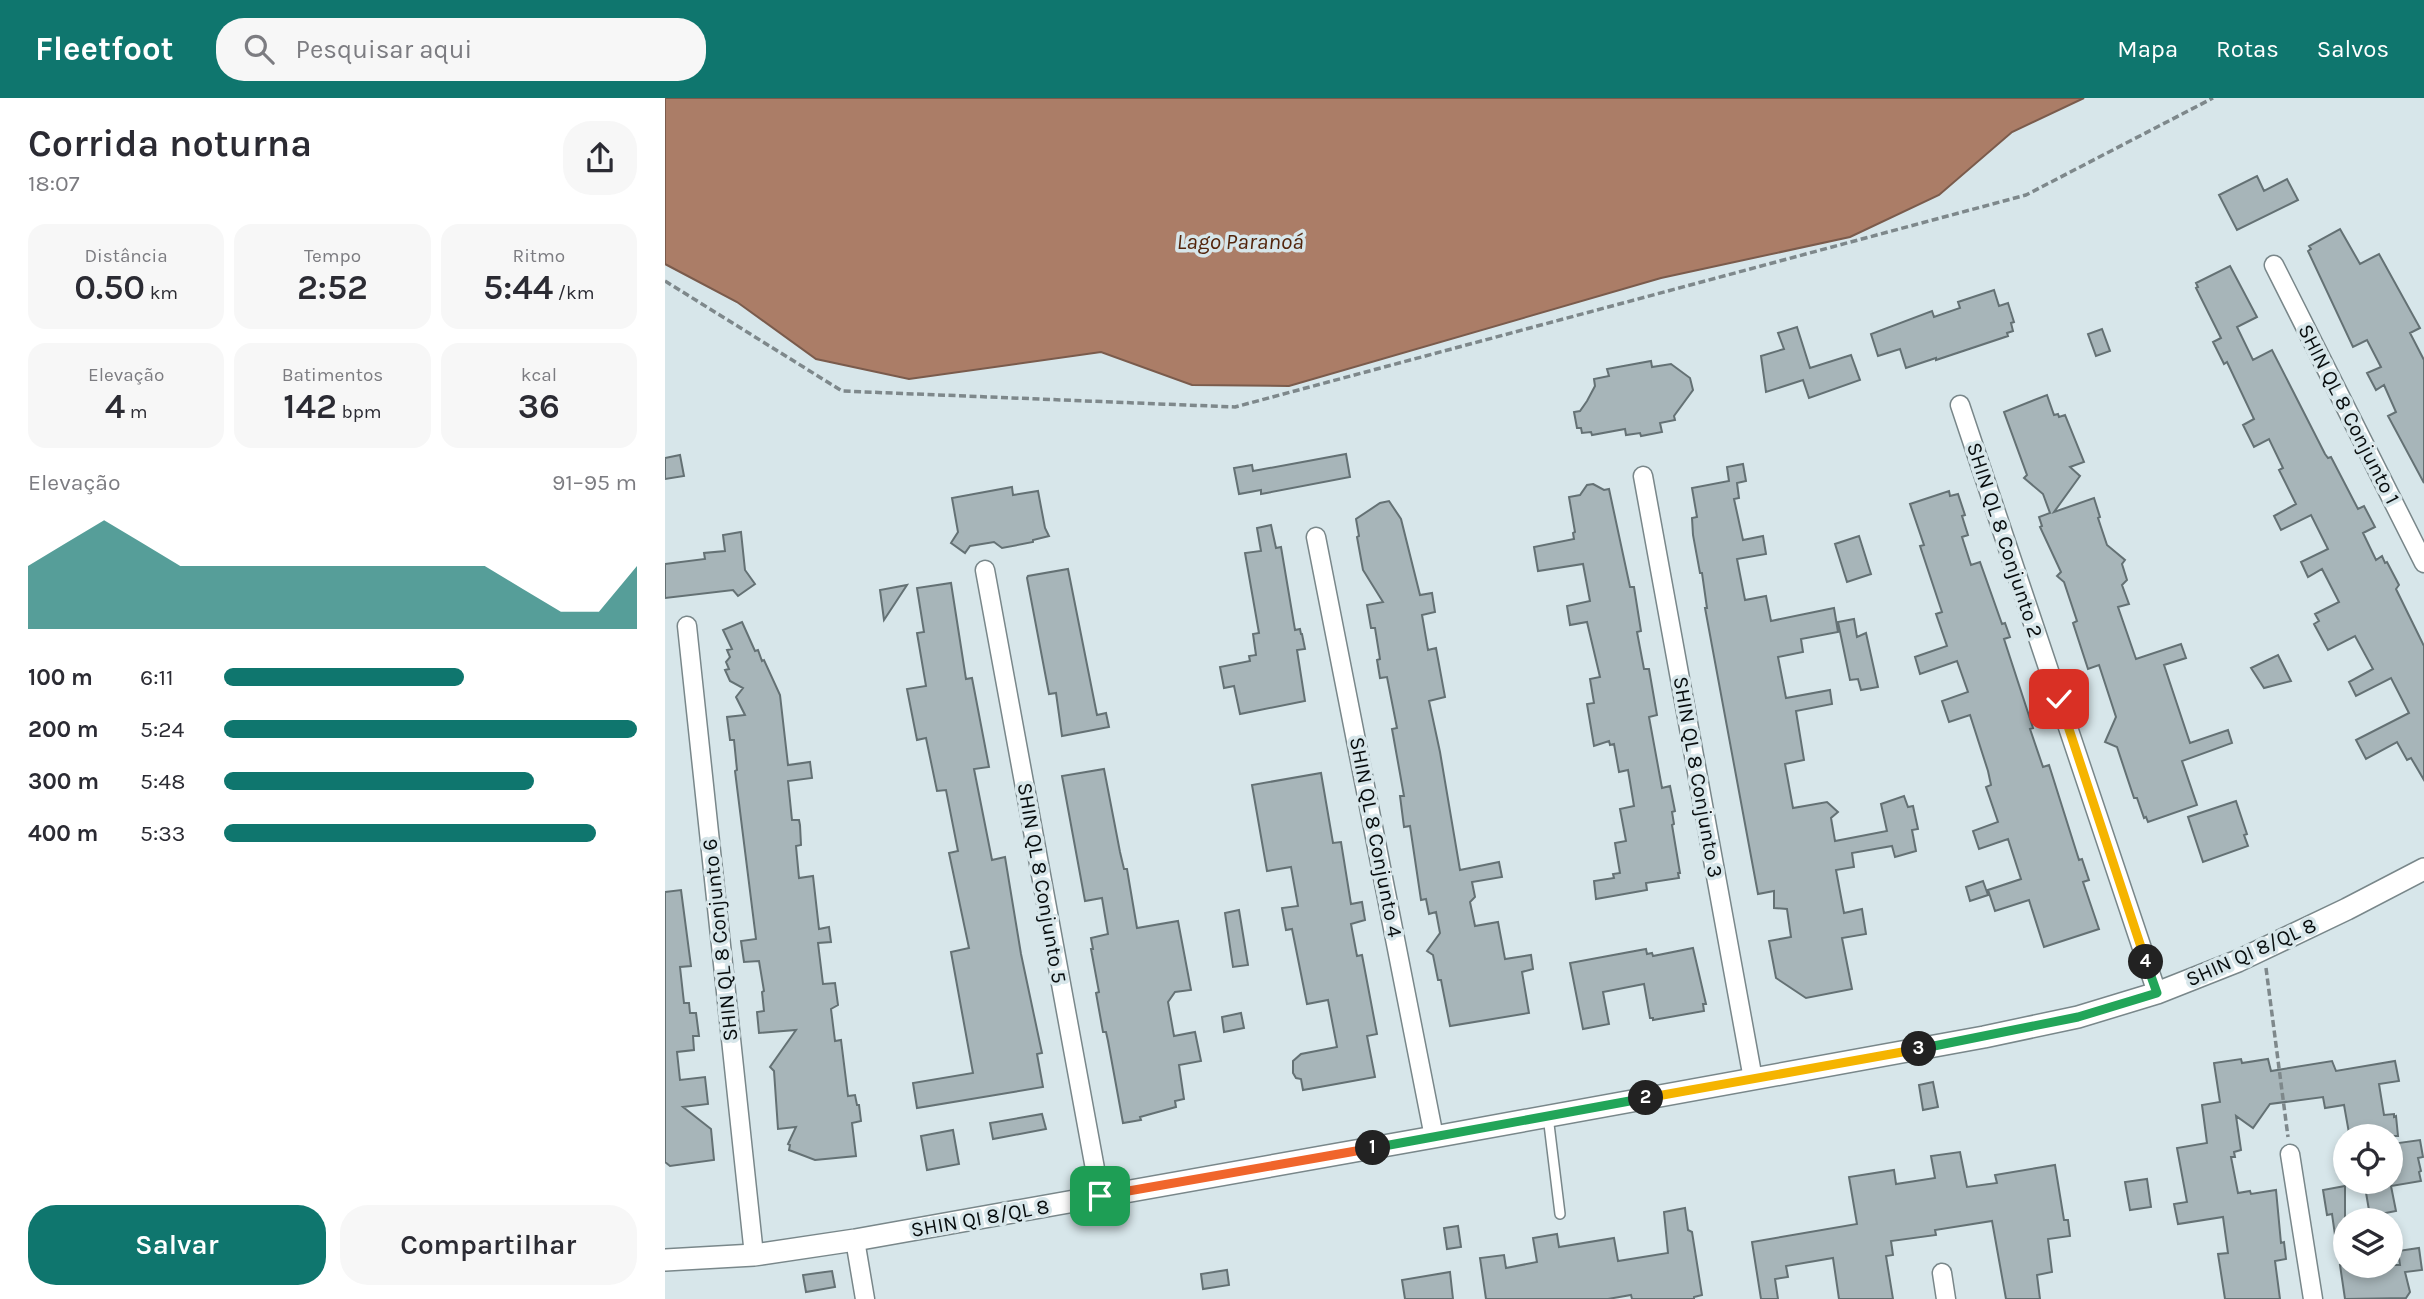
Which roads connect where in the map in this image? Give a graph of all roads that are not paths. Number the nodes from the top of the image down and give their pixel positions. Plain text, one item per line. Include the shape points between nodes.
1 (2274, 265) dead end
2 (1960, 405) dead end
3 (1643, 476) dead end
4 (1316, 537) dead end
5 (2424, 563) edge
6 (985, 570) dead end
7 (687, 626) dead end
8 (2424, 869) edge
9 (2157, 993) junction
10 (1753, 1079) junction
11 (1548, 1116) junction
12 (1434, 1138) junction
13 (2290, 1154) road end
14 (1100, 1196) junction
15 (1560, 1214) dead end
16 (855, 1240) junction
17 (754, 1255) junction
18 (665, 1260) edge
19 (1942, 1273) dead end
20 (865, 1299) edge
21 (1946, 1299) edge
22 (2313, 1299) edge

1 - 5 street, SHIN QL 8 Conjunto 1
2 - 9 street, SHIN QL 8 Conjunto 2
3 - 10 street, SHIN QL 8 Conjunto 3
4 - 12 street, SHIN QL 8 Conjunto 4
6 - 14 street, SHIN QL 8 Conjunto 5
7 - 17 street, SHIN QL 8 Conjunto 6
8 - 9 street, SHIN QI 8/QL 8 via 2264,949
9 - 10 street, SHIN QI 8/QL 8 via 2078,1017
10 - 11 street, SHIN QI 8/QL 8
11 - 12 street, SHIN QI 8/QL 8
11 - 15 lane
12 - 14 street, SHIN QI 8/QL 8
13 - 22 street
14 - 16 street, SHIN QI 8/QL 8
16 - 17 street, SHIN QI 8/QL 8
16 - 20 street
17 - 18 street, SHIN QI 8/QL 8
19 - 21 street

